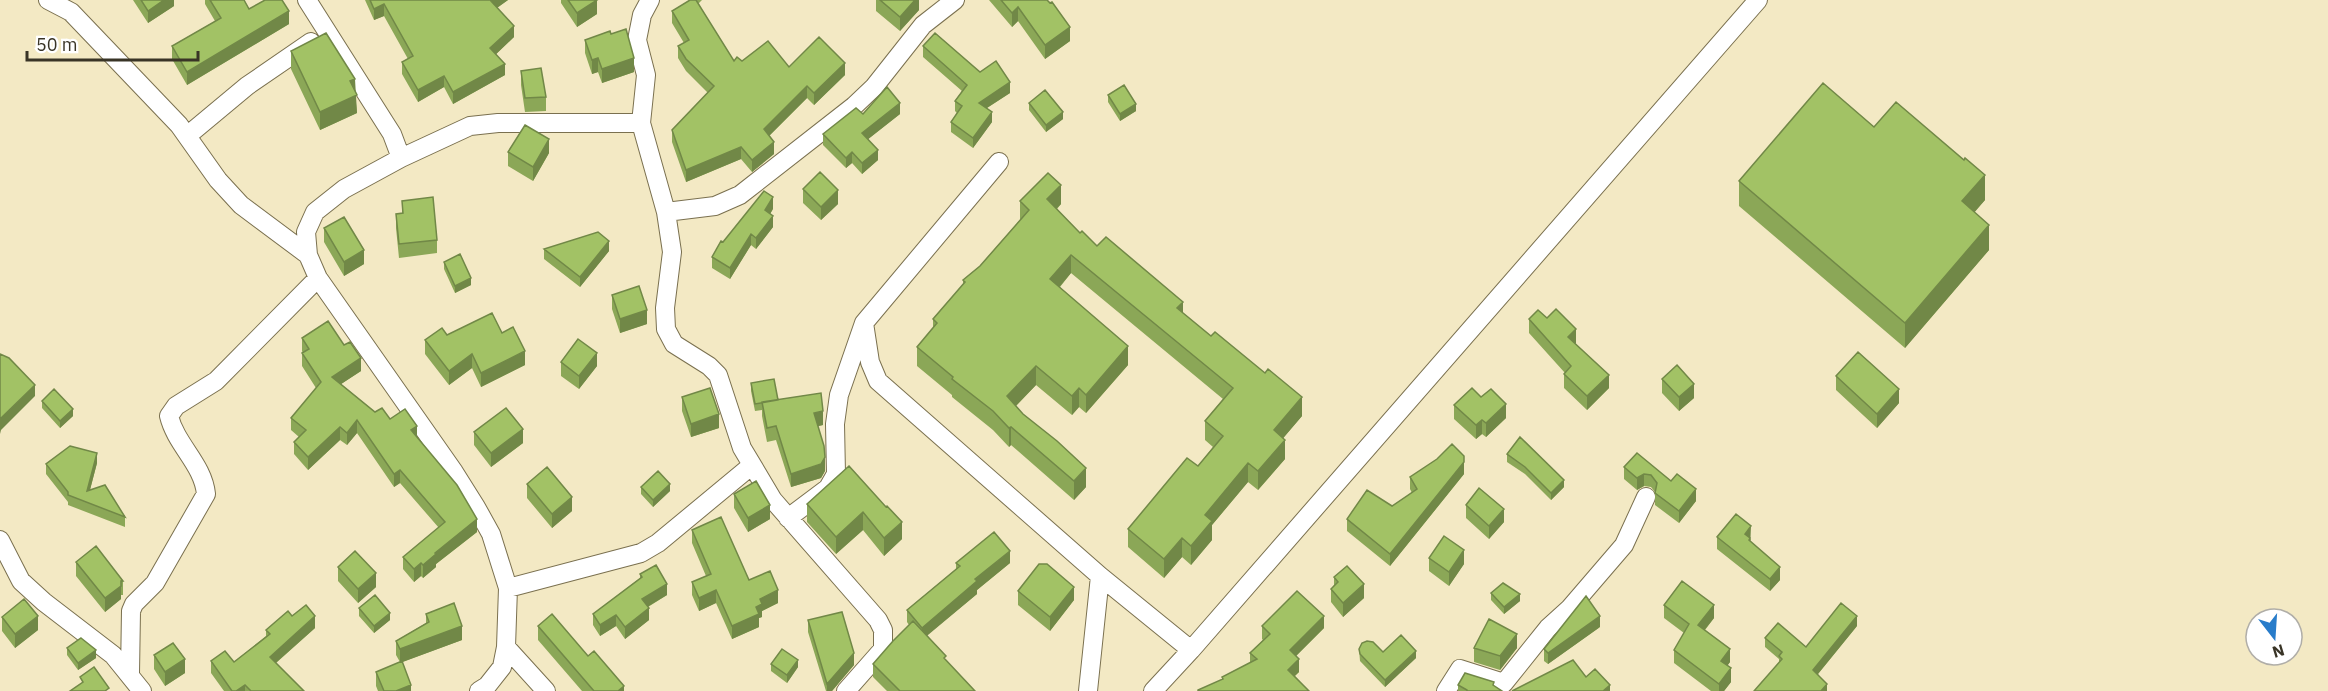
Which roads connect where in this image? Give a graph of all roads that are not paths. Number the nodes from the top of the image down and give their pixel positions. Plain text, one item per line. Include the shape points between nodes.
1 (48, 0) edge
2 (307, 0) edge
3 (650, 0) edge
4 (955, 0) edge
5 (1758, 0) edge
6 (327, 31) junction
7 (641, 123) junction
8 (187, 136) junction
9 (400, 158) junction
10 (999, 162) dead end
11 (666, 212) junction
12 (308, 255) junction
13 (318, 278) junction
14 (864, 323) junction
15 (751, 466) junction
16 (1646, 497) dead end
17 (788, 518) junction
18 (0, 540) edge
19 (1100, 576) junction
20 (508, 588) junction
21 (506, 647) junction
22 (1191, 650) junction
23 (129, 673) junction
24 (142, 691) edge
25 (479, 691) edge
26 (546, 691) edge
27 (846, 691) edge
28 (1088, 691) edge
29 (1153, 691) edge
30 (1446, 691) edge

1 - 8 street via 71,12
2 - 6 street
3 - 7 street via 637,40 646,75
4 - 11 street via 923,25 868,93 740,195 715,206
5 - 22 street
6 - 8 street via 247,86
6 - 9 street via 392,135
7 - 9 street via 470,126
7 - 11 street
8 - 12 street via 241,205
9 - 12 street via 344,189 315,212 306,232
10 - 14 street
11 - 15 street via 672,252 666,328 674,344 718,375
12 - 13 street
13 - 20 street via 476,507 491,534
13 - 23 street via 216,381 176,406 169,416 172,430 205,480 206,494 155,583 134,604
14 - 17 street via 839,395 836,474 828,488
14 - 19 street via 870,362 878,381
15 - 17 street
15 - 20 street via 641,553
16 - 30 street via 1624,545 1504,683 1460,669
17 - 27 street via 883,630 883,649
18 - 23 street via 21,581 113,655
19 - 22 street
19 - 28 street
20 - 21 street
21 - 25 street via 502,668
21 - 26 street
22 - 29 street
23 - 24 street

